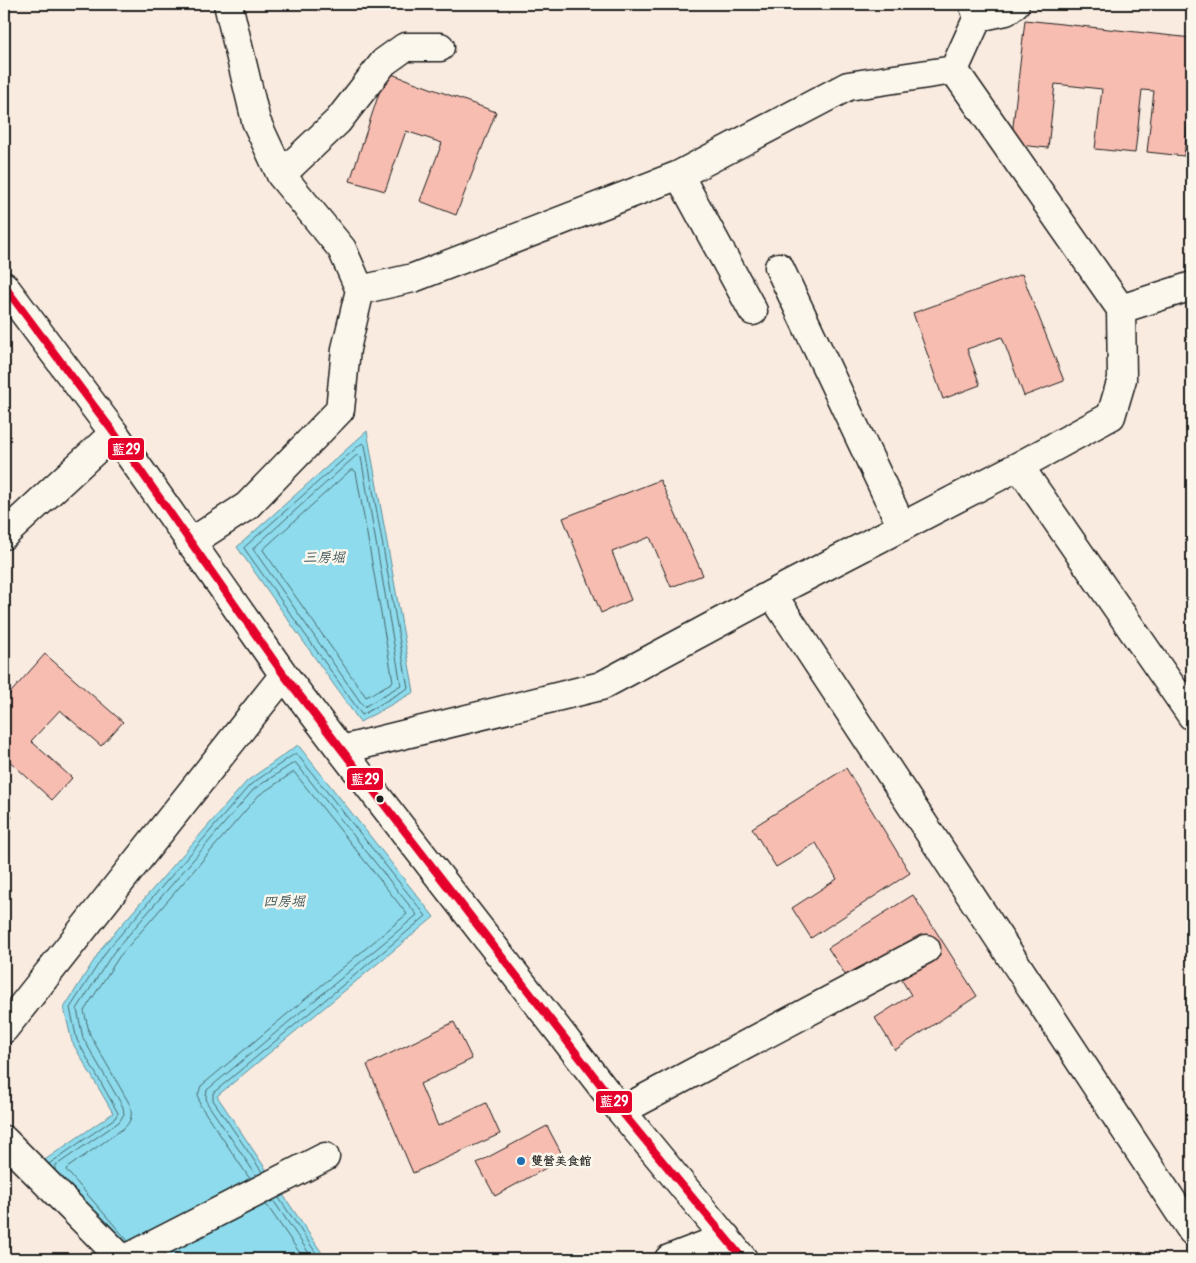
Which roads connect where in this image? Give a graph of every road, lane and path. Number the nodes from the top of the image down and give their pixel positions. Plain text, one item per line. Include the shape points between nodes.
1 (228, 4) edge
2 (1015, 4) edge
3 (975, 10) edge
4 (440, 47) dead end
5 (954, 70) junction
6 (281, 175) junction
7 (679, 175) junction
8 (779, 267) dead end
9 (4, 286) edge
10 (1192, 286) edge
11 (360, 290) junction
12 (1121, 309) junction
13 (753, 311) dead end
14 (114, 433) junction
15 (1019, 466) junction
16 (902, 527) junction
17 (4, 535) edge
18 (190, 543) junction
19 (772, 594) junction
20 (284, 675) junction
21 (1192, 716) edge
22 (341, 750) junction
23 (926, 949) dead end
24 (4, 1029) edge
25 (621, 1111) junction
26 (4, 1140) edge
27 (325, 1157) dead end
28 (1192, 1231) edge
29 (726, 1237) junction
30 (122, 1259) edge
31 (126, 1259) edge
32 (670, 1259) edge
33 (744, 1259) edge

1 - 6 street via 256,121
2 - 3 street via 1006,10
3 - 5 street
4 - 6 street via 406,47 384,62 338,121
5 - 7 street via 848,86
5 - 12 street
6 - 11 street via 342,249
7 - 11 street via 413,278
7 - 13 street
8 - 16 street
9 - 14 street
10 - 12 street
11 - 18 street via 346,349 340,410 247,506
12 - 15 street via 1122,379 1111,416
14 - 17 street
14 - 18 street
15 - 16 street
15 - 21 street
16 - 19 street
18 - 20 street
19 - 22 street via 601,686
19 - 28 street
20 - 22 street
20 - 24 street
22 - 25 street
23 - 25 street
25 - 29 street
26 - 30 street
27 - 31 street
29 - 32 street
29 - 33 street

